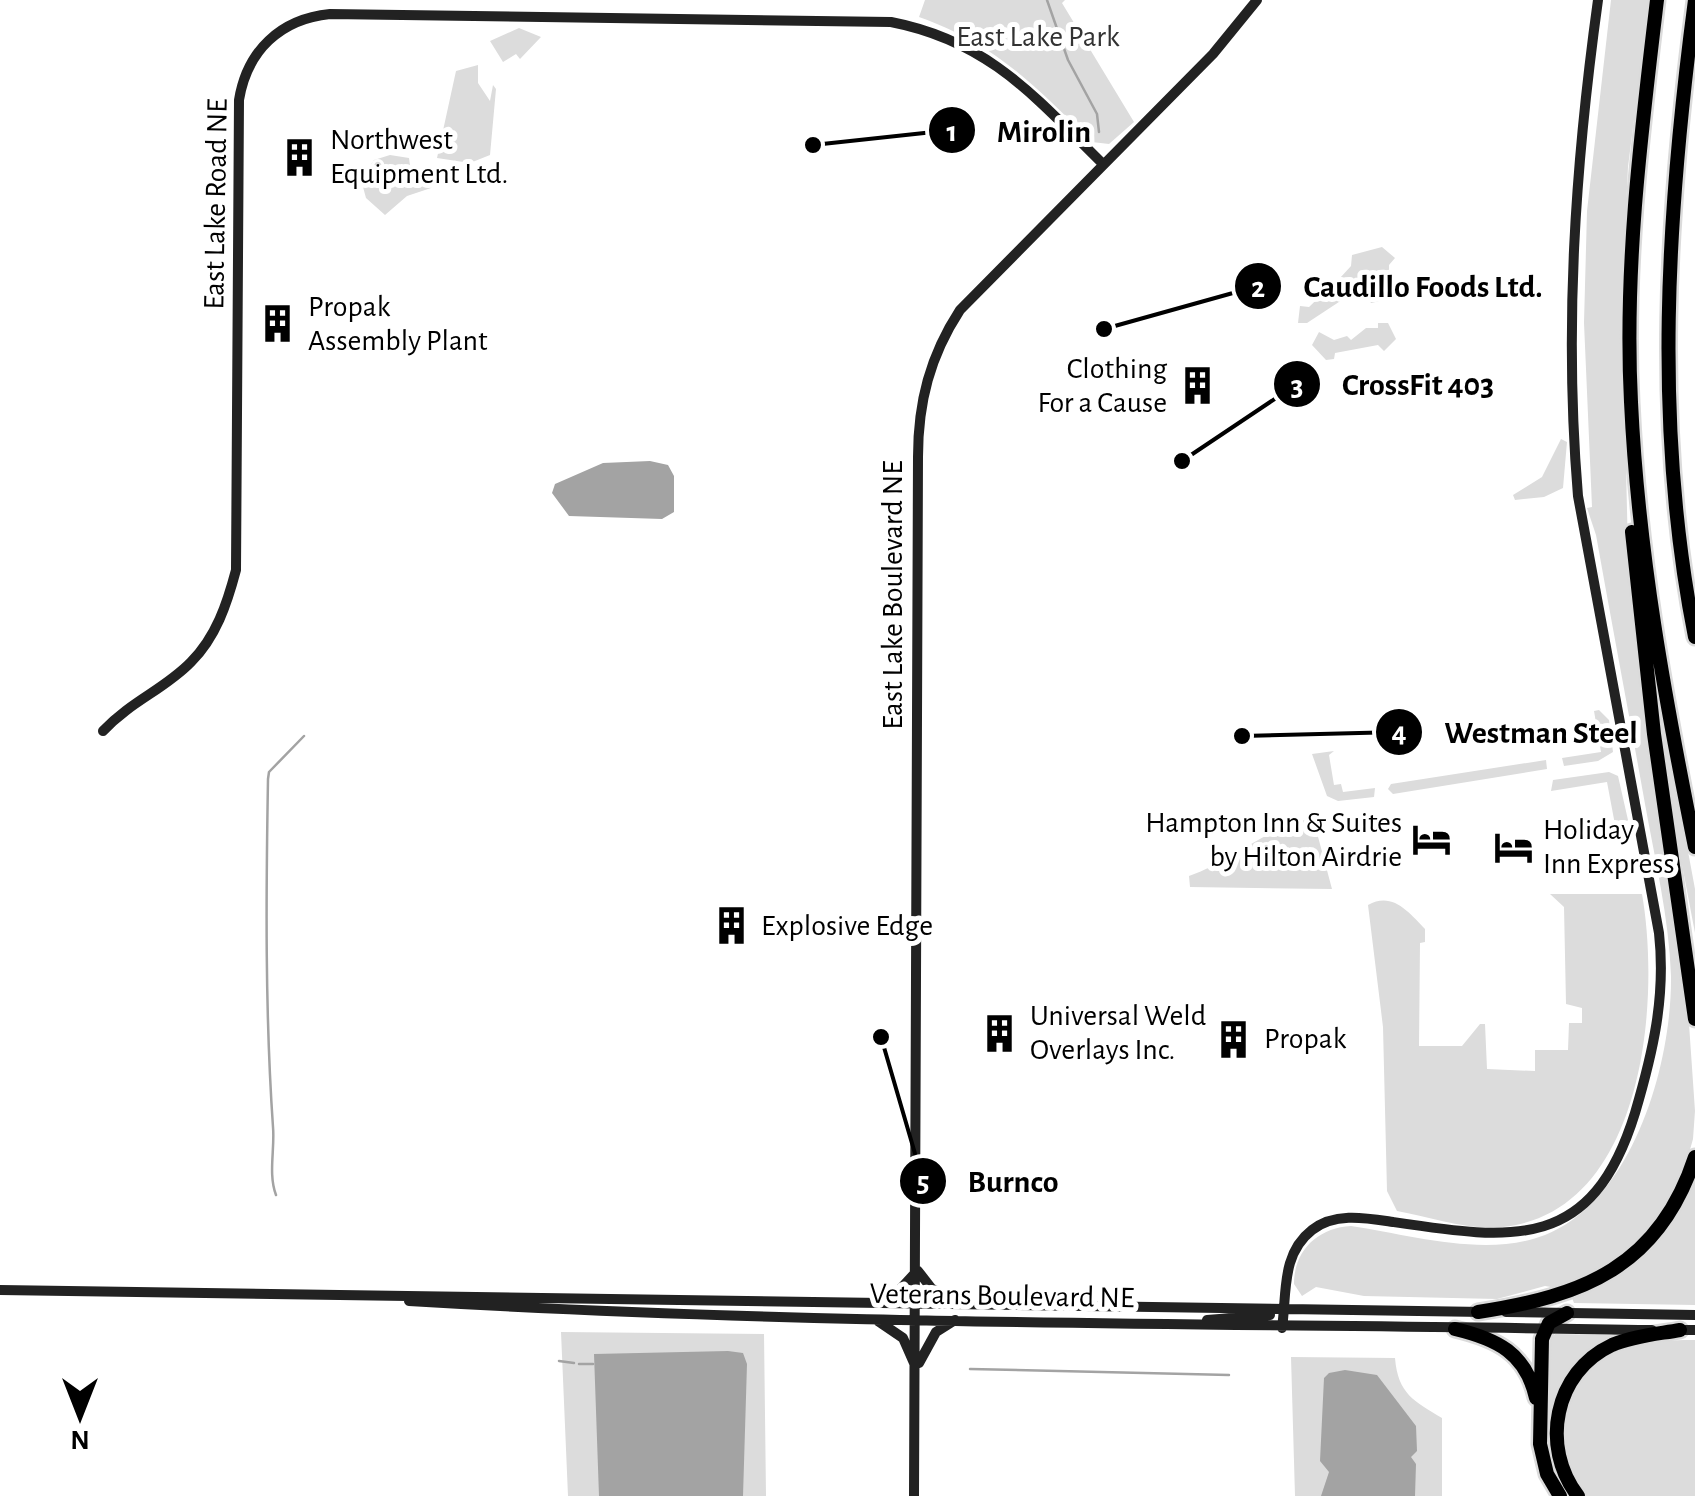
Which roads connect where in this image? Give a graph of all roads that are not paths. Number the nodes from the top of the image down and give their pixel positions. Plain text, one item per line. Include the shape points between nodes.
1 (1258, 0) edge
2 (1598, 0) edge
3 (1657, 0) edge
4 (1695, 0) edge
5 (1102, 164) junction
6 (1632, 426) junction
7 (1695, 636) edge
8 (103, 731) dead end
9 (1695, 846) edge
10 (1679, 894) junction
11 (1695, 966) edge
12 (1695, 1019) edge
13 (1695, 1157) edge
14 (918, 1270) junction
15 (0, 1290) edge
16 (308, 1294) junction
17 (874, 1304) junction
18 (917, 1305) junction
19 (973, 1305) junction
20 (1285, 1309) junction
21 (1478, 1312) junction
22 (1567, 1313) junction
23 (1695, 1315) edge
24 (872, 1318) junction
25 (916, 1319) junction
26 (957, 1319) junction
27 (1160, 1325) junction
28 (1282, 1328) junction
29 (1546, 1328) junction
30 (1455, 1329) junction
31 (1688, 1330) edge
32 (916, 1368) junction
33 (1540, 1424) junction
34 (914, 1496) edge
35 (1560, 1496) edge
36 (1578, 1496) edge

1 - 5 main road, East Lake Boulevard NE
2 - 20 main road via 1573,238 1578,496 1661,954 1658,1025 1624,1146 1606,1180 1581,1206 1531,1231 1491,1236 1358,1218 1323,1222 1290,1259
3 - 6 highway via 1634,205
4 - 7 highway via 1675,154 1668,350 1674,476
5 - 8 main road, East Lake Road NE via 993,61 944,35 891,22 330,14 289,24 259,50 239,100 236,570 218,626 190,664
5 - 14 main road, East Lake Boulevard NE via 960,310 931,364 921,404
6 - 9 highway via 1646,581
6 - 10 highway via 1636,594
10 - 11 highway
10 - 12 highway
13 - 21 highway via 1666,1219 1622,1265 1551,1300
14 - 17 main road via 894,1295
14 - 18 main road, East Lake Boulevard NE
14 - 19 main road via 932,1288
15 - 16 main road, Veterans Boulevard NE
16 - 17 main road, Veterans Boulevard NE
16 - 24 main road, Veterans Boulevard NE
17 - 18 main road, Veterans Boulevard NE
18 - 19 main road, Veterans Boulevard NE
18 - 25 main road, East Lake Boulevard NE
19 - 20 main road, Veterans Boulevard NE
20 - 21 main road, Veterans Boulevard NE
20 - 27 main road
20 - 28 main road
21 - 22 main road, Veterans Boulevard NE
22 - 23 main road, Veterans Boulevard NE
22 - 29 highway
24 - 25 main road, Veterans Boulevard NE
24 - 32 main road via 903,1338
25 - 26 main road, Veterans Boulevard NE
25 - 32 main road, East Lake Boulevard NE
26 - 27 main road, Veterans Boulevard NE
26 - 32 main road via 936,1332
27 - 28 main road, Veterans Boulevard NE
28 - 30 main road, Veterans Boulevard NE
29 - 30 main road, Veterans Boulevard NE
29 - 31 main road, Veterans Boulevard NE
29 - 33 highway
30 - 33 highway via 1488,1337 1518,1356 1534,1388
31 - 36 highway via 1610,1346 1576,1374 1560,1405 1556,1441 1560,1467
32 - 34 main road, East Lake Boulevard NE
33 - 35 highway via 1544,1462

